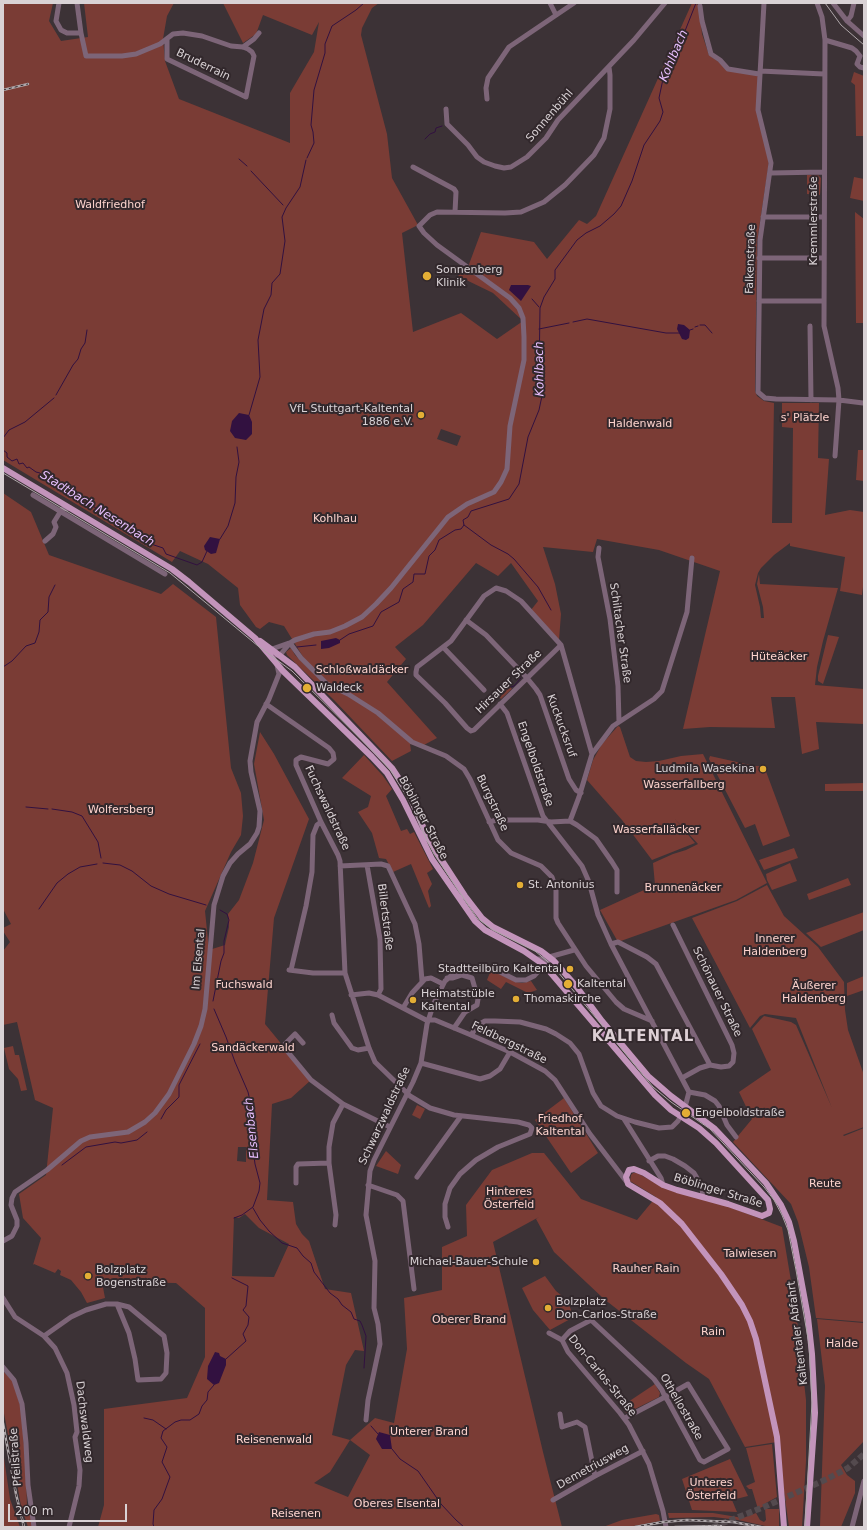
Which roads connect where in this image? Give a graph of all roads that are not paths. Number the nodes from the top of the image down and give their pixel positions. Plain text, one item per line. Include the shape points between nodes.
1 (59, 3) edge
2 (77, 3) edge
3 (550, 3) edge
4 (574, 3) edge
5 (665, 3) edge
6 (764, 3) edge
7 (817, 3) edge
8 (833, 3) edge
9 (854, 3) edge
10 (700, 6) dead end
11 (556, 15) junction
12 (847, 21) junction
13 (81, 32) junction
14 (259, 33) dead end
15 (864, 36) edge
16 (167, 39) junction
17 (825, 40) junction
18 (243, 47) junction
19 (862, 56) edge
20 (609, 66) junction
21 (864, 68) edge
22 (760, 73) junction
23 (824, 74) junction
24 (487, 99) dead end
25 (446, 109) dead end
26 (413, 167) dead end
27 (824, 172) junction
28 (771, 173) junction
29 (455, 212) junction
30 (763, 217) junction
31 (823, 217) junction
32 (759, 258) junction
33 (823, 258) junction
34 (759, 301) junction
35 (823, 301) junction
36 (810, 326) dead end
37 (811, 400) junction
38 (839, 400) junction
39 (863, 403) dead end
40 (835, 456) dead end
41 (3, 466) edge
42 (33, 495) dead end
43 (70, 508) junction
44 (61, 510) junction
45 (45, 540) dead end
46 (599, 548) dead end
47 (144, 553) junction
48 (692, 558) dead end
49 (155, 559) junction
50 (146, 561) junction
51 (165, 574) dead end
52 (189, 582) junction
53 (466, 620) junction
54 (255, 638) junction
55 (290, 643) junction
56 (560, 645) junction
57 (443, 647) junction
58 (263, 648) junction
59 (272, 649) junction
60 (280, 655) junction
61 (286, 660) junction
62 (280, 672) junction
63 (527, 678) junction
64 (484, 690) dead end
65 (266, 704) junction
66 (500, 704) junction
67 (619, 722) junction
68 (592, 754) junction
69 (580, 793) junction
70 (570, 821) junction
71 (321, 822) junction
72 (489, 822) junction
73 (546, 822) junction
74 (367, 865) junction
75 (340, 866) junction
76 (617, 892) dead end
77 (673, 925) dead end
78 (612, 944) junction
79 (574, 950) junction
80 (541, 951) junction
81 (550, 958) junction
82 (538, 959) junction
83 (544, 965) junction
84 (345, 973) junction
85 (447, 978) junction
86 (422, 981) junction
87 (443, 984) junction
88 (351, 995) junction
89 (378, 995) junction
90 (403, 1008) junction
91 (332, 1015) dead end
92 (428, 1020) junction
93 (652, 1021) junction
94 (454, 1028) junction
95 (471, 1035) junction
96 (303, 1043) dead end
97 (369, 1048) junction
98 (510, 1052) junction
99 (420, 1064) junction
100 (710, 1065) junction
101 (682, 1078) junction
102 (689, 1092) junction
103 (408, 1093) junction
104 (343, 1104) junction
105 (685, 1107) junction
106 (460, 1116) junction
107 (681, 1116) junction
108 (624, 1119) junction
109 (390, 1127) junction
110 (736, 1137) dead end
111 (649, 1161) junction
112 (329, 1163) junction
113 (618, 1170) junction
114 (629, 1170) junction
115 (417, 1177) dead end
116 (626, 1181) junction
117 (296, 1183) dead end
118 (368, 1185) junction
119 (663, 1185) junction
120 (703, 1197) junction
121 (335, 1225) dead end
122 (448, 1227) dead end
123 (3, 1241) edge
124 (414, 1289) dead end
125 (3, 1298) edge
126 (117, 1304) junction
127 (549, 1333) dead end
128 (44, 1336) junction
129 (562, 1340) junction
130 (3, 1367) edge
131 (665, 1397) junction
132 (560, 1414) dead end
133 (624, 1418) junction
134 (366, 1420) dead end
135 (643, 1451) junction
136 (594, 1476) junction
137 (864, 1481) edge
138 (554, 1500) dead end
139 (34, 1527) edge
140 (69, 1527) edge
141 (666, 1527) edge
142 (784, 1527) edge
143 (807, 1527) edge
144 (852, 1527) edge

1 - 13 street via 56,24 67,33
2 - 13 street
3 - 11 street
4 - 11 street
5 - 20 street, Sonnenbühl
6 - 22 street, Falkenstraße
7 - 17 street, Kremmlerstraße
8 - 12 street
9 - 12 street
10 - 22 street via 711,54 728,69
11 - 24 street via 516,41 506,51 488,78
12 - 15 street
13 - 16 street via 86,56 136,54
14 - 18 street
16 - 18 street, Bruderrain via 173,34 193,34 231,46
16 - 18 street, Bruderrain via 168,59 246,97 253,53
17 - 19 street via 852,48
17 - 23 street, Kremmlerstraße
19 - 21 street via 857,64
20 - 25 street, Sonnenbühl via 558,120 546,138 527,157 511,167 495,166 477,157 447,124
20 - 29 street via 610,109 604,138 594,155 572,180 544,202 521,212
22 - 23 street
22 - 28 street, Falkenstraße via 758,110 772,163
23 - 27 street, Kremmlerstraße
26 - 29 street via 454,189
27 - 28 street
27 - 31 street, Kremmlerstraße
28 - 30 street, Falkenstraße
29 - 55 street via 437,212 419,226 437,245 510,298 519,308 523,318 524,360 510,426 504,476 494,492 467,504 448,518 391,588 362,617 330,632
30 - 31 street
30 - 32 street, Falkenstraße
31 - 33 street, Kremmlerstraße
32 - 33 street
32 - 34 street, Falkenstraße
33 - 35 street, Kremmlerstraße
34 - 35 street
34 - 37 street, Falkenstraße via 758,392 765,398
35 - 38 street, Kremmlerstraße via 824,326
36 - 37 street
37 - 38 street
38 - 39 street
38 - 40 street, Kremmlerstraße
41 - 43 main road, Böblinger Straße
41 - 52 main road, Böblinger Straße via 165,561
42 - 44 street
43 - 44 street
43 - 47 main road, Böblinger Straße
44 - 45 street via 54,522 56,527 53,534
44 - 50 street
46 - 67 street, Schiltacher Straße via 598,557 610,619 618,686
47 - 49 main road, Böblinger Straße
47 - 50 street
48 - 67 street via 687,612 662,691
49 - 50 street
49 - 52 main road, Böblinger Straße
50 - 51 street
52 - 54 main road, Böblinger Straße
53 - 56 street via 484,596 493,589 500,588 512,593 521,601
53 - 57 street
53 - 63 street, Kuckucksruf via 486,635
54 - 58 main road, Böblinger Straße
54 - 59 main road, Böblinger Straße
55 - 59 street
55 - 60 street
55 - 72 street, Burgstraße via 327,684 374,710 412,742 446,756 464,769
56 - 63 street, Hirsauer Straße
56 - 68 street
57 - 64 street
57 - 66 street, Hirsauer Straße via 417,667 416,675 445,702 467,728 474,730
58 - 60 street, Böblinger Straße
58 - 62 main road, Böblinger Straße via 276,662
59 - 60 main road, Böblinger Straße
60 - 61 main road, Böblinger Straße
61 - 62 street via 286,666
61 - 80 main road, Böblinger Straße via 392,768 409,794 422,826 439,856 482,918 493,927
62 - 65 street
62 - 82 main road, Böblinger Straße via 387,773 432,859 475,921 485,930
63 - 66 street, Hirsauer Straße
63 - 69 street, Kuckucksruf via 540,695 569,779
65 - 71 street, Fuchswaldstraße via 333,753 334,759 328,764 301,757 298,757 296,762
65 - 123 street, Im Elsental via 257,722 250,761 250,772 260,811 259,827 250,844 230,863 216,899 205,1010 194,1044 169,1094 156,1113 128,1132 85,1139 15,1192 12,1204 17,1226 12,1236
66 - 73 street, Engelboldstraße via 507,713
67 - 68 street via 613,726
68 - 69 street
69 - 70 street
70 - 73 street
70 - 76 street via 586,830 603,848 617,870
71 - 75 street, Fuchswaldstraße via 338,855
71 - 84 street via 317,824 313,835 312,872 290,970
72 - 73 street
72 - 79 street, Burgstraße via 506,849 540,866 552,877 556,889 556,918
73 - 78 street, Engelboldstraße via 582,866 598,915
74 - 75 street
74 - 86 street via 388,866 415,924
74 - 89 street, Billertstraße via 380,938 381,989
75 - 84 street, Fuchswaldstraße
77 - 100 street, Schönauer Straße via 732,1045 734,1058 731,1064 725,1067
78 - 93 street, Engelboldstraße
78 - 100 street via 618,942 656,964
79 - 81 street
79 - 93 street, Burgstraße via 616,1002 624,1009
80 - 81 main road, Böblinger Straße
80 - 82 street
81 - 82 street
81 - 83 street
81 - 105 main road, Böblinger Straße via 562,969 648,1076
82 - 83 main road, Böblinger Straße
83 - 85 street via 534,976 526,980 516,980 487,968 462,971
83 - 107 main road, Böblinger Straße via 655,1095
84 - 88 street, Fuchswaldstraße
85 - 87 street, Schwarzwaldstraße
85 - 94 street via 462,975 472,978 478,999 476,1006 465,1012
86 - 87 street via 431,978
86 - 90 street
87 - 92 street, Schwarzwaldstraße
88 - 89 street, Feldbergstraße
88 - 97 street, Fuchswaldstraße
89 - 90 street, Feldbergstraße
90 - 92 street, Feldbergstraße
91 - 97 street via 334,1023 352,1048
92 - 94 street, Feldbergstraße via 435,1020
92 - 99 street, Schwarzwaldstraße
93 - 101 street, Engelboldstraße
94 - 95 street, Feldbergstraße
95 - 98 street, Feldbergstraße
95 - 108 street via 478,1024 495,1020 520,1022 556,1034 570,1042 579,1054 601,1106
96 - 104 street via 295,1034 283,1046 311,1080
97 - 103 street, Fuchswaldstraße via 376,1062
98 - 99 street via 500,1069 480,1079
98 - 113 street, Feldbergstraße via 550,1076
99 - 103 street, Schwarzwaldstraße
100 - 101 street, Schönauer Straße
101 - 102 street, Engelboldstraße
102 - 105 street
102 - 110 street via 705,1095 715,1101
103 - 106 street, Fuchswaldstraße via 414,1100 430,1108
103 - 109 street, Schwarzwaldstraße
104 - 109 street
104 - 112 street via 335,1118 330,1137
105 - 107 street
105 - 143 main road, Kaltentaler Abfahrt via 715,1129 766,1183 777,1197 790,1222 808,1317 814,1376 815,1413
106 - 115 street
106 - 122 street, Fuchswaldstraße via 518,1122 532,1128 530,1134 493,1150 460,1174 450,1188 445,1204
107 - 108 street via 674,1126 665,1128
107 - 120 main road, Böblinger Straße via 699,1128 741,1168 771,1205 766,1215 762,1216
108 - 111 street
109 - 118 street, Schwarzwaldstraße via 372,1166
111 - 119 street
111 - 120 street via 658,1156 665,1156 685,1166 697,1178
112 - 117 street via 298,1164
112 - 121 street
113 - 114 street
113 - 116 street, Feldbergstraße
114 - 116 main road
114 - 119 main road, Böblinger Straße via 638,1170
116 - 142 main road via 631,1187 660,1203 682,1224 721,1274 750,1321 777,1437
118 - 124 street via 398,1195 403,1201
118 - 134 street, Schwarzwaldstraße via 366,1215 375,1261 374,1308 380,1344
119 - 120 main road, Böblinger Straße
125 - 128 street, Dachswaldweg via 15,1317
126 - 126 street via 129,1333 138,1380 161,1379 166,1373 167,1353 164,1336 129,1307
126 - 128 street via 106,1304 86,1310
127 - 129 street, Don-Carlos-Straße
128 - 140 street, Dachswaldweg via 57,1352 68,1373 74,1405 80,1478
129 - 131 street, Othellostraße via 570,1331 591,1320 648,1372
129 - 133 street, Don-Carlos-Straße via 568,1352
130 - 139 street, Pfeilstraße via 14,1380 21,1399
131 - 131 street, Othellostraße via 688,1384 728,1449 704,1462 700,1460
131 - 133 street
132 - 136 street via 562,1427 577,1422 585,1427
133 - 135 street, Don-Carlos-Straße
135 - 136 street, Demetriusweg
135 - 141 street, Don-Carlos-Straße via 655,1480
136 - 138 street, Demetriusweg
137 - 144 street

